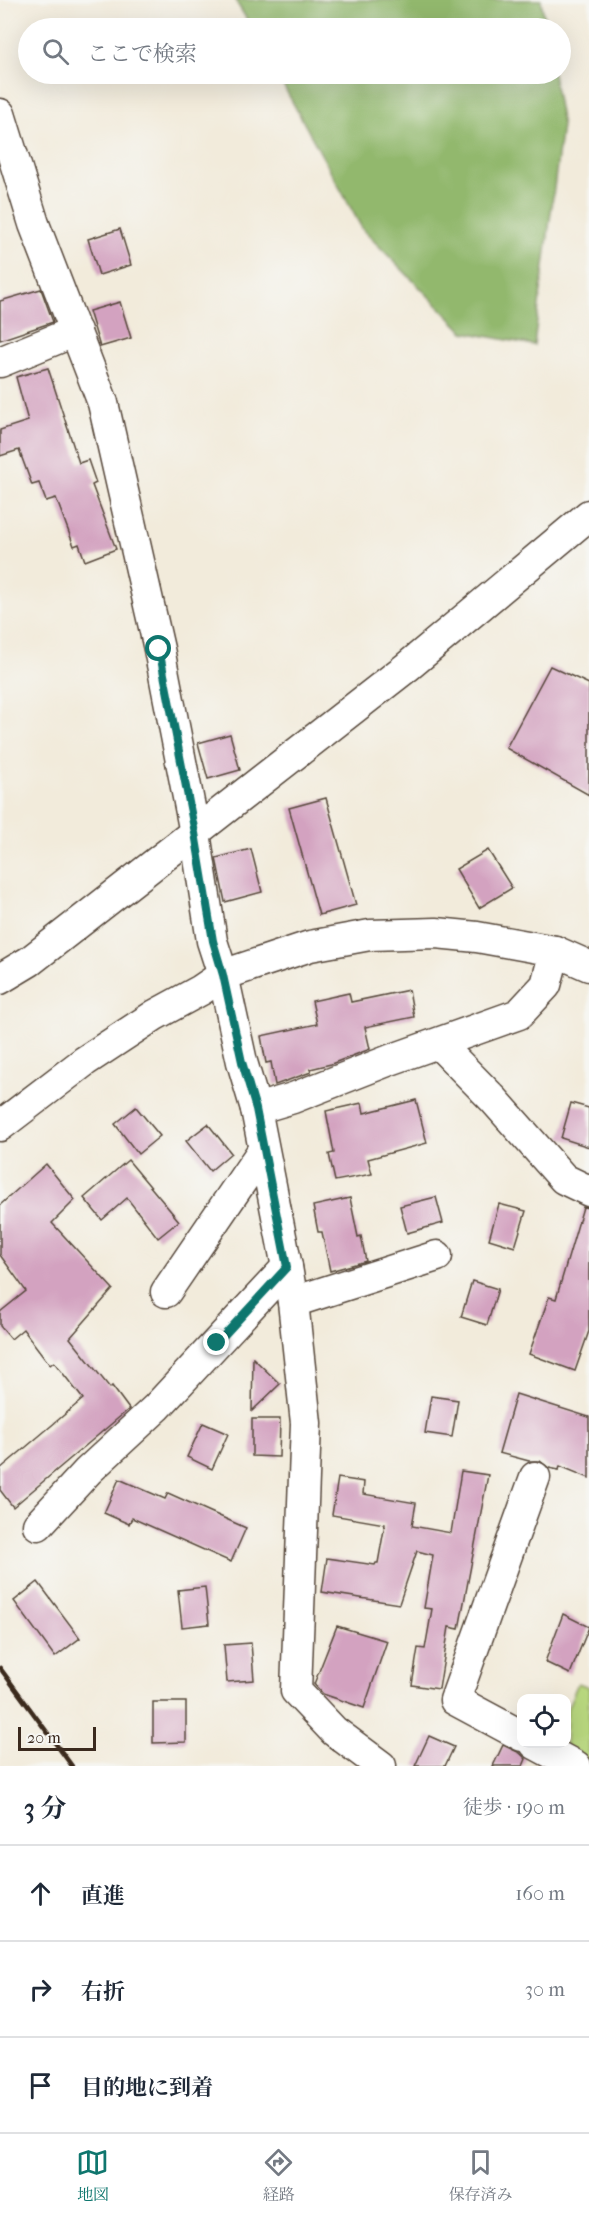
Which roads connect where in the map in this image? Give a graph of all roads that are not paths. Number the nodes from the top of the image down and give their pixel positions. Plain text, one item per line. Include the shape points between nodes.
1 (0, 114) edge
2 (76, 331) junction
3 (0, 362) edge
4 (589, 515) edge
5 (195, 833) junction
6 (555, 951) junction
7 (589, 966) edge
8 (223, 975) junction
9 (0, 979) edge
10 (439, 1044) junction
11 (256, 1109) junction
12 (0, 1126) edge
13 (263, 1150) junction
14 (589, 1191) edge
15 (437, 1256) dead end
16 (287, 1267) junction
17 (166, 1292) dead end
18 (293, 1302) junction
19 (535, 1477) dead end
20 (38, 1525) dead end
21 (517, 1733) edge
22 (544, 1748) edge
23 (381, 1766) edge
24 (576, 1766) edge

1 - 2 street via 34,224
2 - 3 street
2 - 5 street via 103,403 140,561
4 - 5 street via 407,667
5 - 8 street via 213,941
5 - 9 street via 30,961
6 - 7 street
6 - 8 street via 436,933 370,935 310,946
6 - 10 street via 546,985 519,1014
8 - 11 street
8 - 12 street via 85,1061
10 - 11 street
10 - 14 street via 564,1179
11 - 13 street
13 - 16 street
13 - 17 street
15 - 18 street
16 - 18 street
16 - 20 street via 157,1407 88,1471
18 - 23 street via 306,1423 296,1691 334,1731
19 - 21 street via 455,1700
22 - 24 street

